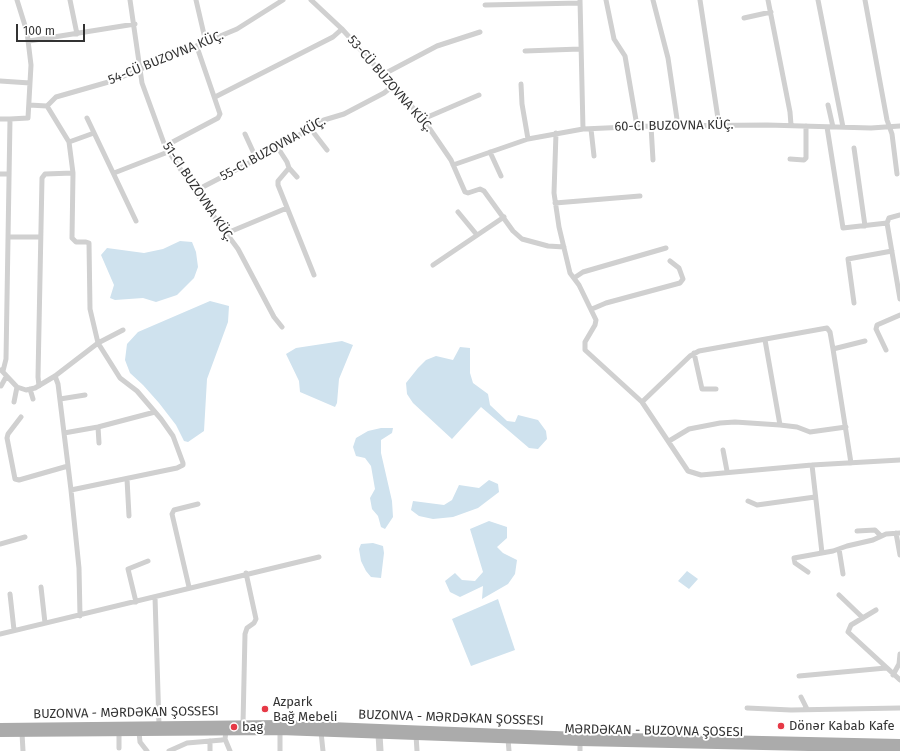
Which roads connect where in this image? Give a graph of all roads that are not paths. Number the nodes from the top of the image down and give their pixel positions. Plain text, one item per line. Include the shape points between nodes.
1 (17, 0) edge
2 (70, 0) edge
3 (130, 0) edge
4 (196, 0) edge
5 (282, 0) edge
6 (311, 0) edge
7 (606, 0) edge
8 (653, 0) edge
9 (700, 0) edge
10 (768, 0) edge
11 (818, 0) edge
12 (865, 0) edge
13 (580, 1) edge
14 (485, 5) dead end
15 (770, 12) junction
16 (744, 18) dead end
17 (135, 24) junction
18 (342, 29) junction
19 (480, 32) dead end
20 (77, 34) junction
21 (29, 41) junction
22 (206, 43) junction
23 (197, 47) junction
24 (580, 50) junction
25 (525, 51) dead end
26 (140, 69) junction
27 (384, 74) junction
28 (0, 81) edge
29 (30, 82) junction
30 (521, 84) dead end
31 (394, 85) junction
32 (479, 95) dead end
33 (214, 97) junction
34 (29, 105) junction
35 (828, 105) dead end
36 (47, 106) junction
37 (87, 118) dead end
38 (0, 119) edge
39 (10, 119) junction
40 (423, 119) junction
41 (719, 125) junction
42 (791, 125) junction
43 (637, 126) junction
44 (651, 126) junction
45 (678, 126) junction
46 (806, 126) junction
47 (900, 126) edge
48 (830, 127) junction
49 (843, 127) junction
50 (890, 127) junction
51 (310, 128) junction
52 (583, 129) junction
53 (591, 129) junction
54 (94, 133) junction
55 (556, 133) junction
56 (245, 134) dead end
57 (528, 139) junction
58 (69, 142) junction
59 (165, 146) junction
60 (278, 148) junction
61 (854, 148) dead end
62 (327, 150) dead end
63 (168, 152) junction
64 (490, 152) junction
65 (594, 156) dead end
66 (256, 158) junction
67 (790, 159) dead end
68 (654, 160) dead end
69 (453, 165) junction
70 (289, 168) junction
71 (73, 173) junction
72 (114, 173) junction
73 (0, 174) edge
74 (9, 174) junction
75 (897, 174) dead end
76 (502, 176) dead end
77 (297, 177) dead end
78 (195, 191) junction
79 (640, 196) dead end
80 (555, 203) junction
81 (287, 208) junction
82 (458, 212) dead end
83 (900, 215) edge
84 (504, 217) junction
85 (136, 220) dead end
86 (887, 223) junction
87 (865, 226) junction
88 (227, 233) junction
89 (477, 234) junction
90 (8, 237) junction
91 (40, 237) junction
92 (564, 247) junction
93 (666, 248) dead end
94 (892, 251) junction
95 (670, 260) dead end
96 (433, 265) dead end
97 (314, 275) dead end
98 (574, 278) junction
99 (900, 299) edge
100 (854, 304) dead end
101 (592, 309) junction
102 (900, 315) edge
103 (282, 326) dead end
104 (124, 330) dead end
105 (765, 340) junction
106 (865, 341) dead end
107 (98, 342) junction
108 (833, 349) junction
109 (886, 350) dead end
110 (694, 353) junction
111 (1, 370) edge
112 (55, 376) junction
113 (6, 377) junction
114 (1, 386) dead end
115 (39, 386) junction
116 (17, 387) junction
117 (30, 389) junction
118 (716, 389) dead end
119 (85, 395) dead end
120 (32, 399) dead end
121 (60, 399) junction
122 (14, 402) dead end
123 (642, 402) junction
124 (155, 412) junction
125 (21, 417) dead end
126 (780, 425) junction
127 (846, 426) junction
128 (98, 427) junction
129 (64, 433) junction
130 (669, 441) junction
131 (100, 443) dead end
132 (723, 450) dead end
133 (900, 460) edge
134 (851, 463) junction
135 (812, 465) junction
136 (68, 466) junction
137 (727, 472) junction
138 (127, 479) junction
139 (71, 490) junction
140 (815, 497) junction
141 (748, 501) dead end
142 (198, 504) dead end
143 (129, 516) dead end
144 (857, 531) dead end
145 (898, 533) edge
146 (881, 536) junction
147 (25, 537) dead end
148 (0, 544) edge
149 (839, 549) junction
150 (822, 553) junction
151 (900, 555) edge
152 (319, 557) dead end
153 (148, 561) dead end
154 (808, 572) dead end
155 (246, 573) junction
156 (843, 574) dead end
157 (41, 586) dead end
158 (189, 587) junction
159 (10, 594) dead end
160 (839, 595) dead end
161 (155, 597) junction
162 (136, 602) junction
163 (876, 610) dead end
164 (80, 616) junction
165 (863, 618) junction
166 (45, 623) junction
167 (14, 630) junction
168 (0, 634) edge
169 (900, 654) edge
170 (886, 668) junction
171 (893, 674) junction
172 (799, 676) dead end
173 (900, 680) edge
174 (801, 697) dead end
175 (747, 708) dead end
176 (900, 708) edge
177 (808, 709) junction
178 (243, 724) junction
179 (159, 725) junction
180 (0, 727) edge
181 (280, 731) junction
182 (119, 732) junction
183 (139, 732) junction
184 (321, 732) junction
185 (0, 733) edge
186 (22, 733) junction
187 (380, 734) junction
188 (225, 735) junction
189 (416, 735) junction
190 (508, 739) junction
191 (210, 741) junction
192 (580, 742) junction
193 (900, 743) edge
194 (119, 748) dead end
195 (778, 748) edge
196 (820, 749) edge
197 (900, 749) edge
198 (23, 751) edge
199 (147, 751) edge
200 (169, 751) edge
201 (210, 751) edge
202 (230, 751) edge
203 (280, 751) edge
204 (323, 751) edge
205 (380, 751) edge
206 (417, 751) edge
207 (509, 751) edge
208 (580, 751) edge

1 - 21 street
2 - 20 street
3 - 17 street, 51-CI BUZOVNA KÜÇ.
4 - 22 street
5 - 22 street, 54-CÜ BUZOVNA KÜÇ. via 237,29
6 - 18 street, 53-CÜ BUZOVNA KÜÇ.
7 - 43 street via 614,39 625,56
8 - 45 street via 668,58
9 - 41 street
10 - 15 street
11 - 49 street
12 - 50 street
13 - 14 street
13 - 24 street
15 - 16 street
15 - 42 street
17 - 20 street
17 - 26 street, 51-CI BUZOVNA KÜÇ.
18 - 27 street, 53-CÜ BUZOVNA KÜÇ.
18 - 33 street via 333,37
19 - 27 street via 437,46
20 - 21 street
21 - 29 street
22 - 23 street, 54-CÜ BUZOVNA KÜÇ.
23 - 26 street, 54-CÜ BUZOVNA KÜÇ.
23 - 33 street
24 - 25 street
24 - 52 street
26 - 36 street, 54-CÜ BUZOVNA KÜÇ. via 108,82 56,97
26 - 59 street, 51-CI BUZOVNA KÜÇ. via 144,93
27 - 31 street, 53-CÜ BUZOVNA KÜÇ.
28 - 29 street
29 - 34 street
30 - 57 street
31 - 40 street, 53-CÜ BUZOVNA KÜÇ.
31 - 51 street, 55-CI BUZOVNA KÜÇ. via 344,114 327,118
32 - 40 street
33 - 59 street via 219,116
34 - 36 street
34 - 39 street via 28,118
35 - 48 street
36 - 58 street
37 - 54 street
38 - 39 street
39 - 74 street
40 - 69 street, 53-CÜ BUZOVNA KÜÇ.
41 - 42 street
41 - 45 street
42 - 46 street
43 - 44 street
43 - 53 street
44 - 45 street
44 - 68 street
46 - 48 street
46 - 67 street via 806,158
47 - 50 street
48 - 49 street
48 - 87 street via 842,226 845,229
49 - 50 street
50 - 75 street
51 - 60 street, 55-CI BUZOVNA KÜÇ.
51 - 62 street
52 - 53 street
52 - 55 street
53 - 65 street
54 - 58 street
54 - 72 street
55 - 57 street
55 - 80 street
56 - 66 street
57 - 64 street
58 - 71 street
59 - 63 street, 51-CI BUZOVNA KÜÇ.
60 - 66 street, 55-CI BUZOVNA KÜÇ.
60 - 70 street
61 - 87 street
63 - 72 street
63 - 78 street, 51-CI BUZOVNA KÜÇ.
64 - 69 street
64 - 76 street
66 - 78 street, 55-CI BUZOVNA KÜÇ.
69 - 84 street, 53-CÜ BUZOVNA KÜÇ. via 465,192 482,190
70 - 77 street
70 - 81 street via 277,183
71 - 91 street via 42,176
71 - 107 street via 72,238 76,242 89,243 90,309
72 - 85 street
73 - 74 street
74 - 90 street
78 - 88 street, 51-CI BUZOVNA KÜÇ.
79 - 80 street
80 - 92 street
81 - 88 street
81 - 97 street
82 - 89 street
83 - 86 street via 889,218
84 - 89 street
84 - 92 street, 53-CÜ BUZOVNA KÜÇ. via 522,239 548,246
86 - 87 street
86 - 94 street
88 - 103 street, 51-CI BUZOVNA KÜÇ. via 274,317
89 - 96 street
90 - 91 street
90 - 111 street via 6,359
91 - 115 street
92 - 98 street
93 - 98 street via 583,272
94 - 99 street
94 - 100 street via 848,260
95 - 101 street via 679,268 683,279 680,283
98 - 101 street
101 - 123 street via 596,322 585,350
102 - 109 street via 877,325 876,329
104 - 107 street
105 - 108 street via 827,328
105 - 110 street via 704,349
105 - 126 street
106 - 108 street
107 - 112 street
107 - 124 street via 120,378 137,391
108 - 127 street
110 - 118 street via 702,390
110 - 123 street
111 - 113 street
112 - 115 street
112 - 121 street
113 - 114 street
113 - 116 street
115 - 117 street
116 - 117 street
116 - 122 street
117 - 120 street
119 - 121 street
121 - 129 street
123 - 130 street
124 - 128 street
124 - 138 street via 172,436 183,465
125 - 136 street via 7,438 15,479
126 - 127 street via 810,432
126 - 130 street via 720,422 689,429
127 - 134 street
128 - 129 street
128 - 131 street
129 - 136 street
130 - 137 street via 683,465 691,473 701,475
132 - 137 street
133 - 134 street
134 - 135 street
135 - 137 street
135 - 140 street
136 - 139 street
138 - 139 street
138 - 143 street
139 - 164 street via 79,573
140 - 141 street via 757,505
140 - 150 street
142 - 158 street via 174,510 172,514
144 - 146 street via 875,530
145 - 146 street
145 - 151 street
146 - 149 street
147 - 148 street
149 - 150 street
149 - 156 street
150 - 154 street via 794,558 795,563
152 - 155 street
153 - 162 street via 128,569
155 - 158 street
155 - 178 street via 256,619 245,634
157 - 166 street
158 - 161 street
159 - 167 street
160 - 165 street
161 - 162 street
161 - 179 street
162 - 164 street
163 - 165 street
164 - 166 street
165 - 170 street via 851,625 848,632
166 - 167 street
167 - 168 street
169 - 171 street via 899,664
170 - 171 street
170 - 172 street
171 - 173 street
174 - 177 street
175 - 177 street
176 - 177 street
178 - 179 main road, BUZONVA - MƏRDƏKAN ŞOSSESI
178 - 193 main road, BUZONVA - MƏRDƏKAN ŞOSSESI via 579,736
179 - 180 main road, BUZONVA - MƏRDƏKAN ŞOSSESI
181 - 184 main road, MƏRDƏKAN - BUZOVNA ŞOSESI
181 - 188 main road, MƏRDƏKAN - BUZOVNA ŞOSESI
181 - 203 street
182 - 183 main road, MƏRDƏKAN - BUZOVNA ŞOSESI
182 - 186 main road, MƏRDƏKAN - BUZOVNA ŞOSESI
182 - 194 street
183 - 188 main road, MƏRDƏKAN - BUZOVNA ŞOSESI
183 - 199 street via 140,742
184 - 187 main road, MƏRDƏKAN - BUZOVNA ŞOSESI
184 - 204 street
185 - 186 main road, MƏRDƏKAN - BUZOVNA ŞOSESI
186 - 198 street
187 - 189 main road, MƏRDƏKAN - BUZOVNA ŞOSESI
187 - 205 street
188 - 191 street
188 - 202 street
189 - 190 main road, MƏRDƏKAN - BUZOVNA ŞOSESI
189 - 206 street
190 - 192 main road, MƏRDƏKAN - BUZOVNA ŞOSESI
190 - 207 street
191 - 200 street via 187,743
191 - 201 street
192 - 195 main road, MƏRDƏKAN - BUZOVNA ŞOSESI
192 - 208 street
195 - 196 main road, MƏRDƏKAN - BUZOVNA ŞOSESI
196 - 197 main road, MƏRDƏKAN - BUZOVNA ŞOSESI

